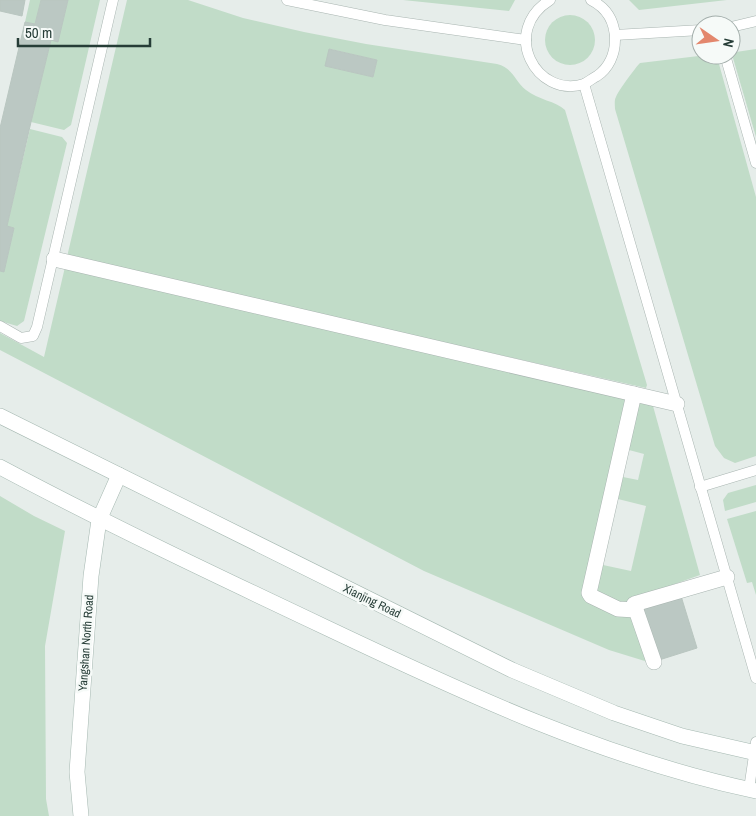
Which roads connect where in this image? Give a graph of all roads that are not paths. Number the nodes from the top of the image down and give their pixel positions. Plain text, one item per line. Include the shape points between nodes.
1 (113, 0) edge
2 (287, 0) edge
3 (550, 0) edge
4 (591, 0) edge
5 (756, 21) edge
6 (741, 25) edge
7 (691, 31) edge
8 (615, 36) junction
9 (526, 40) junction
10 (728, 65) edge
11 (584, 84) junction
12 (756, 162) edge
13 (54, 259) junction
14 (0, 326) edge
15 (634, 394) junction
16 (677, 404) junction
17 (0, 416) edge
18 (0, 467) edge
19 (756, 470) edge
20 (120, 476) junction
21 (700, 487) junction
22 (99, 520) junction
23 (727, 577) junction
24 (636, 610) junction
25 (654, 662) dead end
26 (756, 678) edge
27 (755, 749) edge
28 (752, 790) edge
29 (81, 816) edge

1 - 13 lane
2 - 9 lane via 385,20
3 - 9 lane via 537,8 526,29
4 - 8 lane via 602,6 615,26
5 - 6 lane
7 - 8 lane
8 - 11 lane via 615,50 604,71
9 - 11 lane via 527,53 539,73 560,85
10 - 12 lane
11 - 16 lane
13 - 14 lane via 33,336 21,338
13 - 15 main road
15 - 16 main road
15 - 24 main road via 589,593 618,609
16 - 21 lane
17 - 20 main road, Xianjing Road
18 - 22 main road
19 - 21 lane
20 - 22 main road, Yangshan North Road
20 - 27 main road, Xianjing Road via 512,670 614,713 665,730
21 - 23 lane
22 - 28 main road via 508,711 618,754
22 - 29 main road, Yangshan North Road via 91,576 77,772
23 - 24 main road via 634,604
23 - 26 lane
24 - 25 main road
27 - 28 lane

